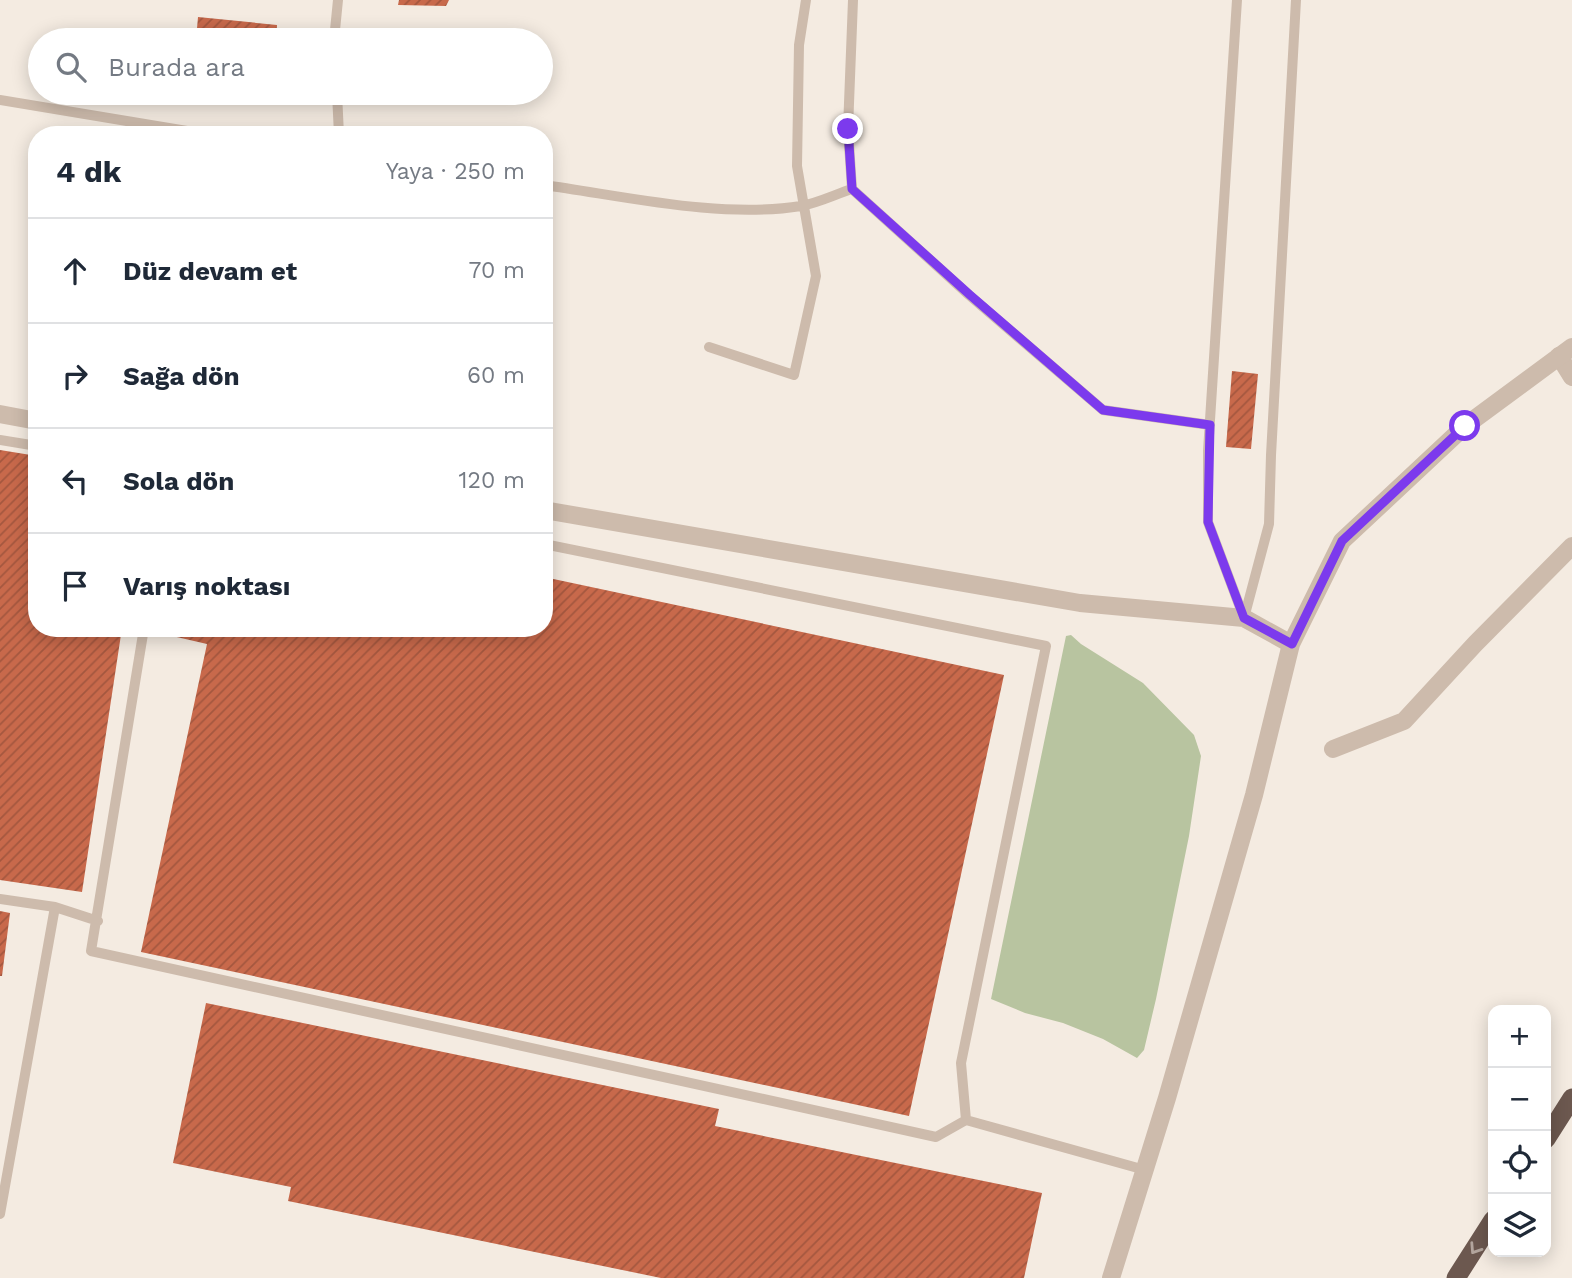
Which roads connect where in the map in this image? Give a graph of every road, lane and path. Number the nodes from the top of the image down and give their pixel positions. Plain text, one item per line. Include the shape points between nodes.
1 (338, 0) edge
2 (806, 0) edge
3 (853, 0) edge
4 (1237, 0) edge
5 (1296, 0) edge
6 (335, 28) edge
7 (0, 100) edge
8 (28, 105) edge
9 (30, 105) edge
10 (338, 105) edge
11 (157, 126) edge
12 (339, 126) edge
13 (553, 186) edge
14 (852, 189) junction
15 (804, 206) junction
16 (709, 347) dead end
17 (1565, 351) edge
18 (1572, 377) edge
19 (0, 414) edge
20 (28, 419) edge
21 (1210, 425) junction
22 (0, 440) edge
23 (28, 445) edge
24 (553, 512) edge
25 (553, 546) edge
26 (1572, 546) edge
27 (1244, 618) junction
28 (143, 637) edge
29 (1292, 644) junction
30 (1333, 749) dead end
31 (0, 900) edge
32 (55, 907) junction
33 (97, 921) junction
34 (1572, 1098) edge
35 (966, 1120) junction
36 (1551, 1131) edge
37 (1145, 1170) junction
38 (0, 1214) edge
39 (1488, 1228) edge
40 (1111, 1278) edge
41 (1456, 1278) edge

1 - 6 lane
2 - 15 lane via 799,45 797,166
3 - 14 lane via 848,129
4 - 21 lane
5 - 27 lane via 1269,524
7 - 8 lane
9 - 11 lane
10 - 12 lane
13 - 15 lane via 705,207
14 - 15 lane
14 - 21 lane via 1103,410
15 - 16 lane via 816,276 794,375
17 - 18 street
17 - 29 street via 1465,426 1342,541
19 - 20 street
21 - 27 lane via 1208,522
22 - 23 lane
24 - 27 street via 1080,603
25 - 35 lane via 1046,646 961,1063
26 - 30 street via 1404,721
27 - 29 street
28 - 33 lane
29 - 37 street via 1254,795
31 - 32 lane
32 - 33 lane
32 - 38 lane
33 - 35 lane via 92,951 936,1137
34 - 36 highway
35 - 37 lane
37 - 40 street
39 -> 41 highway

